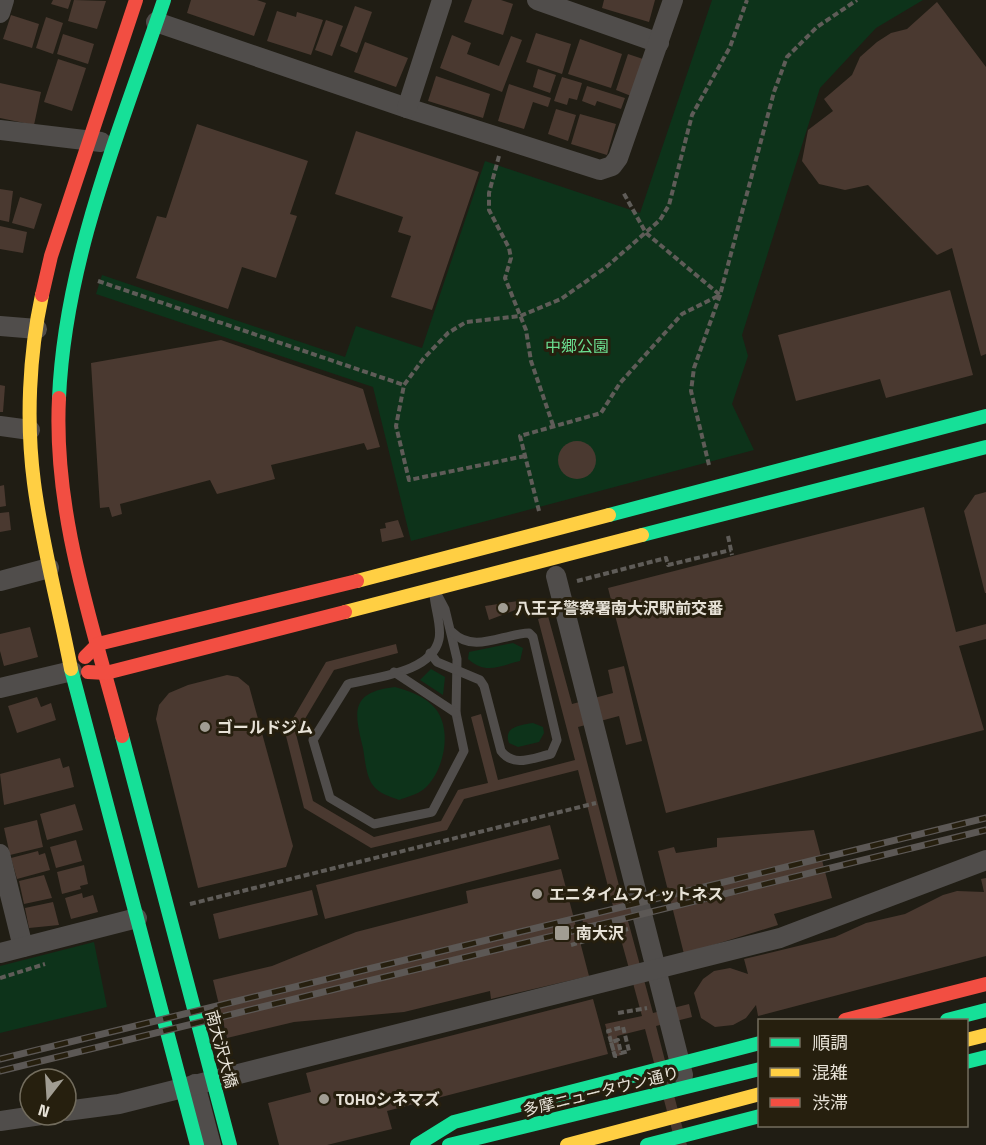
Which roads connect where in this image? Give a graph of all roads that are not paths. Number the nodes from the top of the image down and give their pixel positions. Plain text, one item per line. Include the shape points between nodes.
1 (4, 0) edge
2 (136, 0) edge
3 (164, 0) edge
4 (442, 0) edge
5 (537, 0) edge
6 (673, 0) edge
7 (0, 13) edge
8 (156, 21) junction
9 (659, 43) junction
10 (407, 108) junction
11 (0, 130) edge
12 (89, 141) junction
13 (116, 144) junction
14 (0, 326) edge
15 (37, 329) junction
16 (986, 416) edge
17 (0, 426) edge
18 (30, 430) junction
19 (986, 447) edge
20 (49, 568) junction
21 (430, 575) junction
22 (0, 581) edge
23 (557, 581) road end
24 (452, 632) junction
25 (98, 644) junction
26 (430, 653) junction
27 (72, 671) junction
28 (394, 672) junction
29 (456, 672) junction
30 (106, 673) junction
31 (0, 688) edge
32 (456, 713) junction
33 (0, 854) edge
34 (986, 860) edge
35 (137, 918) junction
36 (23, 947) junction
37 (0, 953) edge
38 (986, 984) edge
39 (986, 1010) edge
40 (849, 1019) edge
41 (951, 1019) edge
42 (986, 1035) edge
43 (968, 1040) edge
44 (758, 1043) edge
45 (986, 1057) edge
46 (968, 1062) edge
47 (758, 1069) edge
48 (195, 1084) junction
49 (758, 1094) edge
50 (78, 1109) edge
51 (758, 1116) edge
52 (18, 1118) edge
53 (0, 1121) edge
54 (196, 1145) edge
55 (211, 1145) edge
56 (230, 1145) edge
57 (417, 1145) edge
58 (449, 1145) edge
59 (567, 1145) edge
60 (647, 1145) edge
61 (699, 1145) edge

1 - 7 street
2 - 12 street
3 - 8 street, 南大沢大橋
4 - 10 street
5 - 9 street
6 - 9 street
8 - 10 street
8 - 13 street, 南大沢大橋
9 - 10 street via 618,158 606,169
11 - 12 street
12 - 13 street
12 - 15 street via 51,256
13 - 25 street, 南大沢大橋 via 85,236 68,305 61,349 57,434 66,520
14 - 15 street
15 - 18 street
16 - 21 street
17 - 18 street
18 - 20 street via 34,484
19 - 21 street
20 - 22 street
20 - 27 street
21 - 24 lane
21 - 25 street via 285,600
21 - 26 lane via 439,633
21 - 30 street
23 - 61 street
24 - 29 lane
24 - 29 lane via 458,638 480,643 518,633 533,637 557,740 551,754 519,761 506,757 501,751 484,686
25 - 27 street
25 - 30 street, 南大沢大橋
26 - 28 lane via 409,669
26 - 29 lane via 437,662
27 - 30 street
27 - 31 street
27 - 35 street
28 - 32 lane
28 - 32 lane via 348,684 313,740 330,798 374,824 432,812 464,751
29 - 32 lane
30 - 56 street, 南大沢大橋
33 - 36 street
34 - 48 street via 780,938
35 - 36 street
35 - 54 street
36 - 37 street
38 - 40 street
39 - 41 street
42 - 43 street
44 - 57 street via 454,1122
45 - 46 street
47 - 58 street, 多摩ニュータウン通り
48 - 50 street via 119,1104
48 - 55 street
49 - 59 street
51 - 60 street
52 - 53 street

